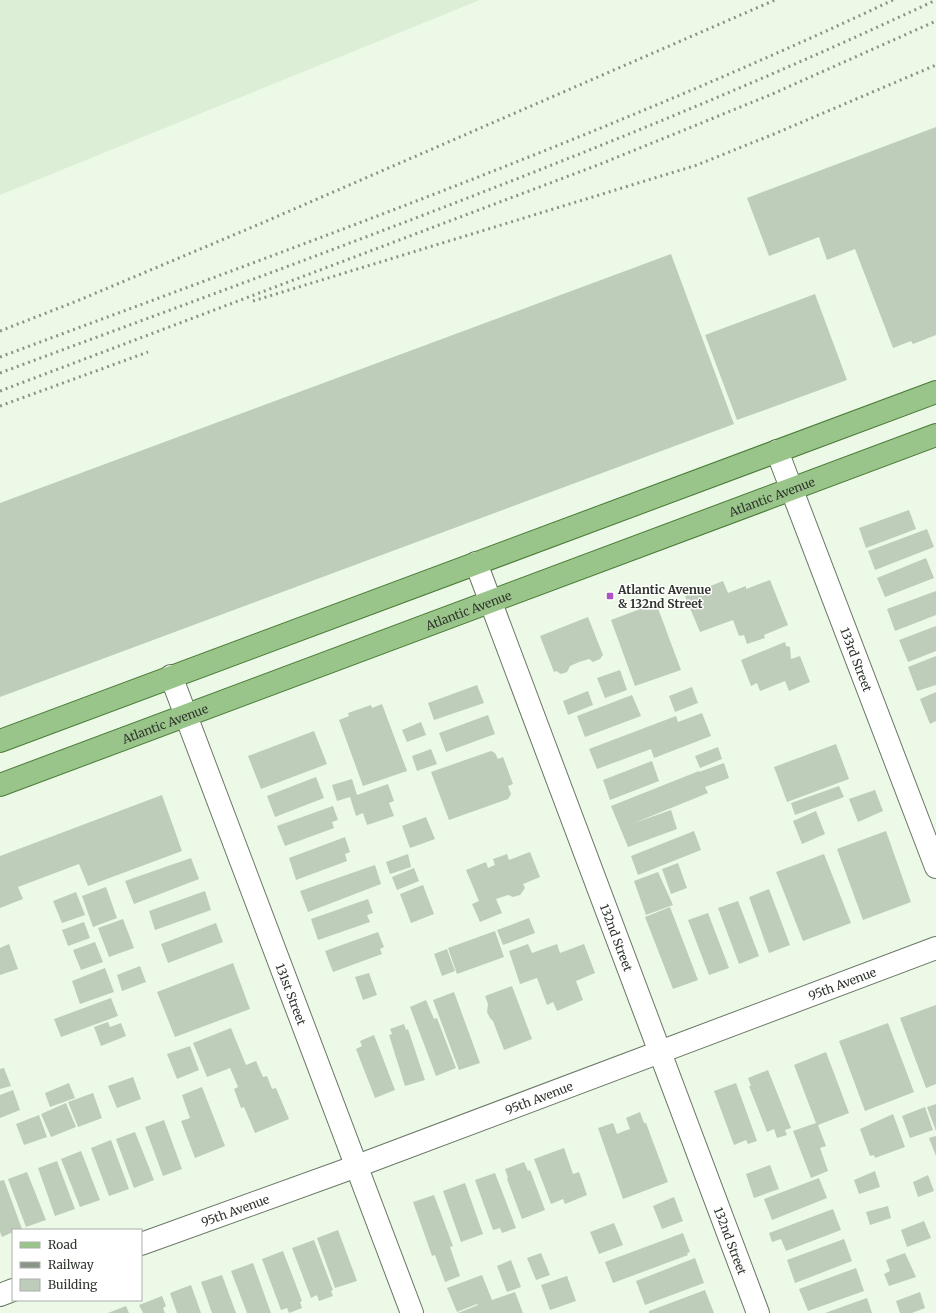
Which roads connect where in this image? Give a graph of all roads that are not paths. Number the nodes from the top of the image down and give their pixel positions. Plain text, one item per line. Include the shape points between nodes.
1 (936, 392) edge
2 (936, 435) edge
3 (777, 451) junction
4 (792, 489) junction
5 (476, 563) junction
6 (490, 600) junction
7 (171, 676) junction
8 (186, 715) junction
9 (0, 741) edge
10 (0, 785) edge
11 (936, 867) edge
12 (936, 948) edge
13 (660, 1051) junction
14 (356, 1166) junction
15 (142, 1244) edge
16 (12, 1290) edge
17 (0, 1295) edge
18 (412, 1313) edge
19 (758, 1313) edge

1 - 3 main road
2 - 4 main road, Atlantic Avenue
3 - 4 street, 133rd Street
3 - 5 main road
4 - 6 main road, Atlantic Avenue
4 - 11 street, 133rd Street
5 - 6 street, 132nd Street
5 - 7 main road
6 - 8 main road, Atlantic Avenue
6 - 13 street, 132nd Street
7 - 8 street, 131st Street
7 - 9 main road
8 - 10 main road, Atlantic Avenue
8 - 14 street, 131st Street
12 - 13 street, 95th Avenue
13 - 14 street, 95th Avenue
13 - 19 street, 132nd Street
14 - 15 street, 95th Avenue
14 - 18 street, 131st Street
16 - 17 street

